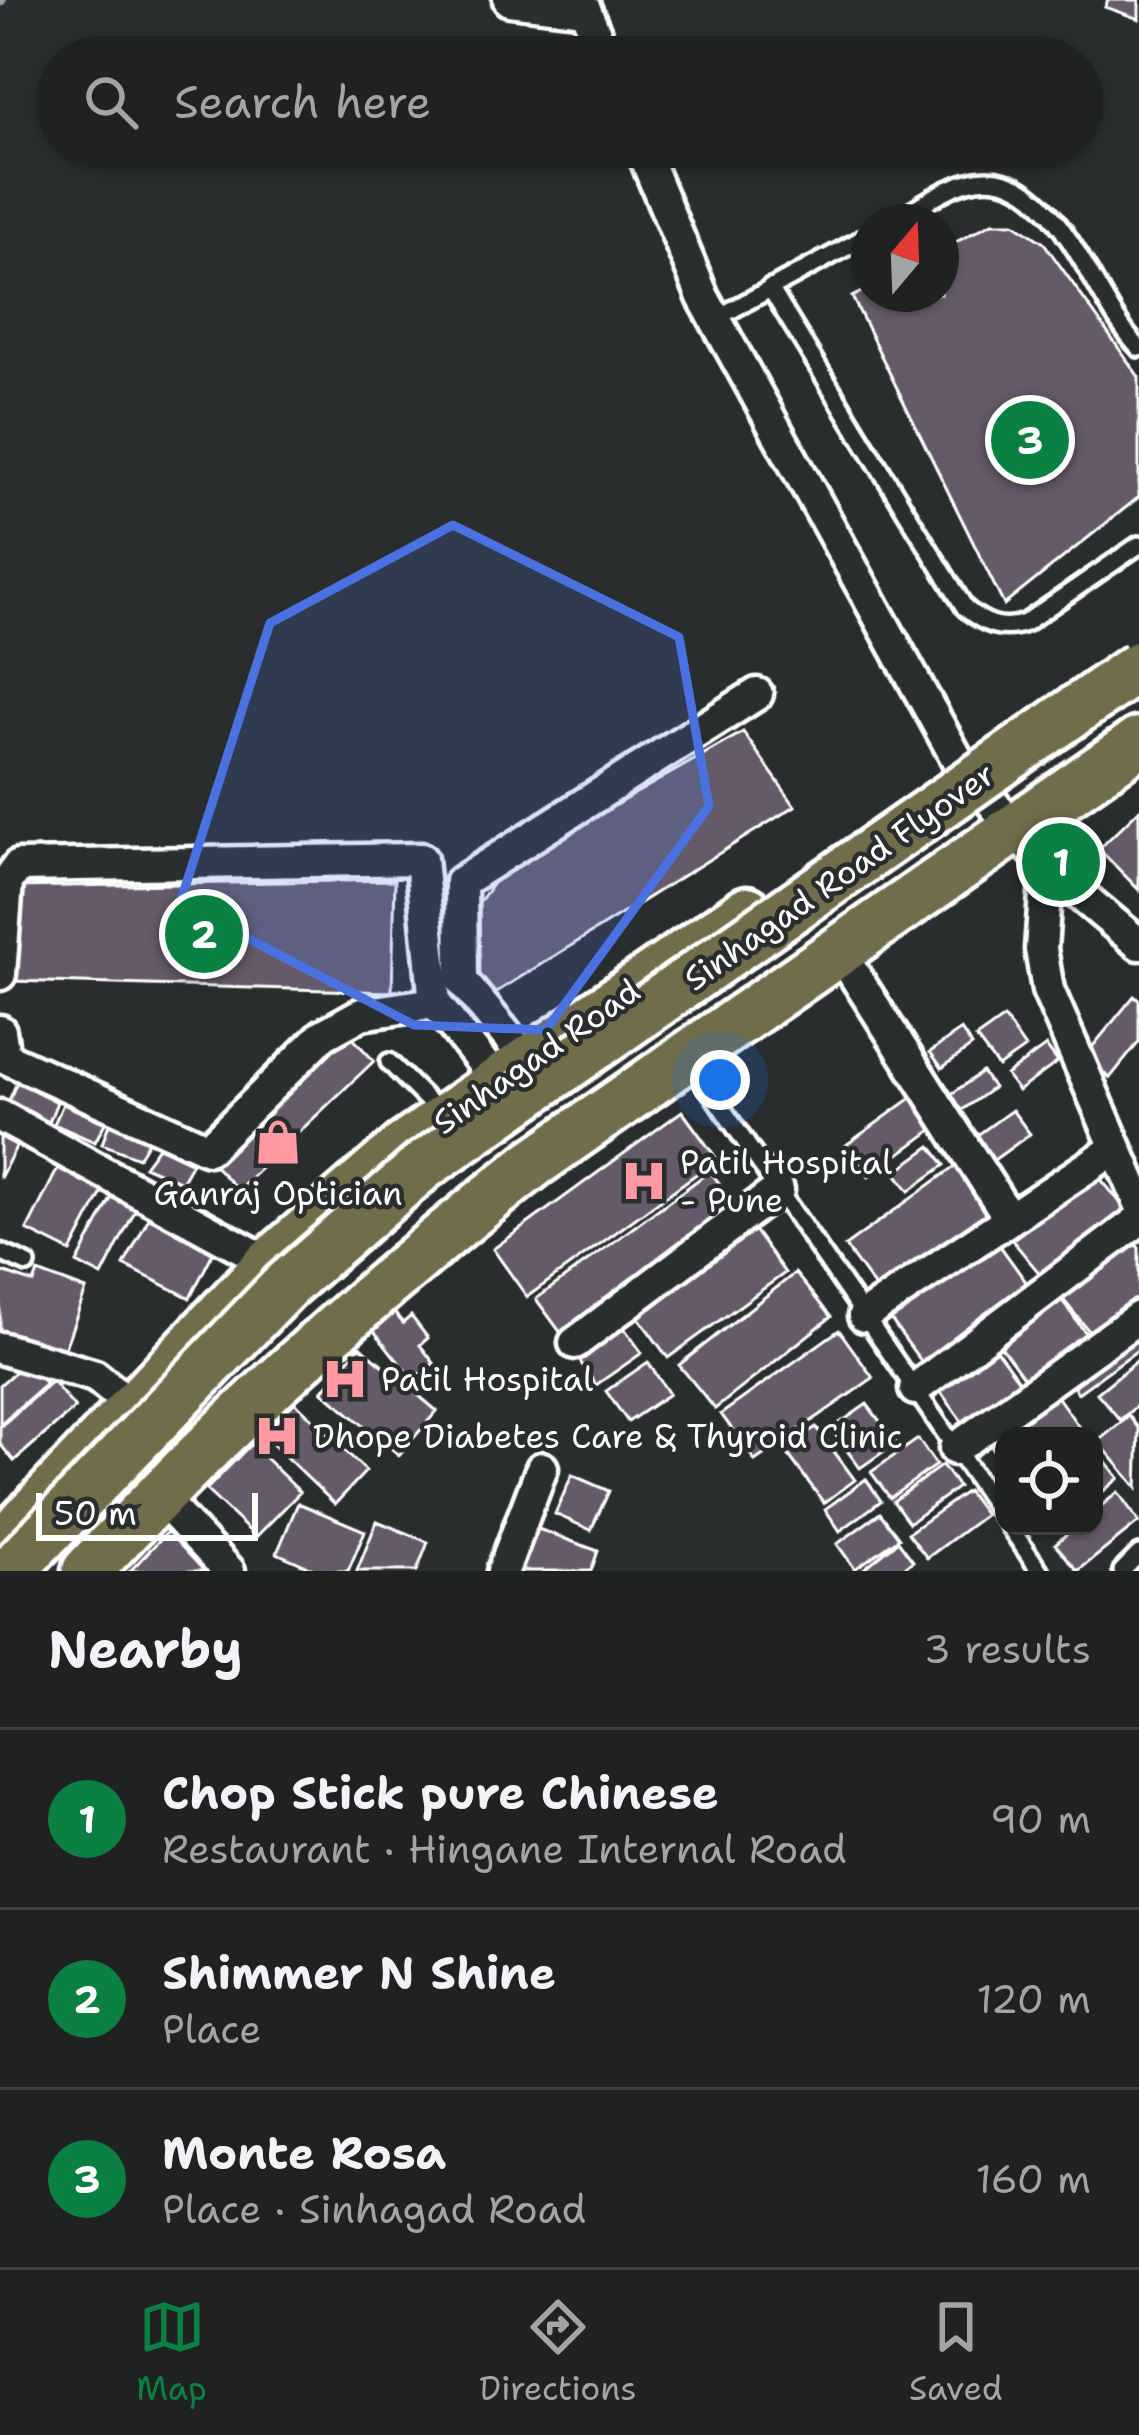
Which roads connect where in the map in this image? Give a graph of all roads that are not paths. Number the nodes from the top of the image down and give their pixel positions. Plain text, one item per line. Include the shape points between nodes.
1 (509, 0) edge
2 (596, 36) edge
3 (650, 168) edge
4 (925, 204) edge
5 (851, 245) edge
6 (770, 288) junction
7 (715, 319) junction
8 (1139, 347) edge
9 (1138, 549) edge
10 (1139, 645) edge
11 (1139, 666) edge
12 (757, 694) dead end
13 (1139, 698) edge
14 (1139, 742) edge
15 (961, 766) junction
16 (1015, 830) junction
17 (1047, 868) junction
18 (1139, 944) edge
19 (841, 954) junction
20 (0, 974) edge
21 (435, 1004) junction
22 (0, 1031) edge
23 (688, 1058) junction
24 (388, 1062) dead end
25 (513, 1071) junction
26 (0, 1116) edge
27 (446, 1118) junction
28 (1116, 1148) junction
29 (778, 1190) junction
30 (1139, 1202) edge
31 (1010, 1219) junction
32 (1139, 1220) edge
33 (0, 1252) edge
34 (270, 1263) junction
35 (28, 1264) dead end
36 (865, 1316) junction
37 (1139, 1317) edge
38 (575, 1343) dead end
39 (0, 1348) edge
40 (915, 1389) junction
41 (133, 1407) junction
42 (955, 1448) junction
43 (542, 1468) dead end
44 (158, 1496) junction
45 (995, 1506) edge
46 (1015, 1535) edge
47 (0, 1547) edge
48 (1139, 1554) edge
49 (10, 1571) edge
50 (44, 1571) edge
51 (87, 1571) edge
52 (230, 1571) edge
53 (503, 1571) edge
54 (1040, 1571) edge
55 (1122, 1571) edge

1 - 2 street via 585,9
3 - 7 street
4 - 8 lane via 965,182 1008,181 1051,213
5 - 6 lane
6 - 7 lane
6 - 9 lane via 979,620 1025,623
7 - 15 street
10 - 15 main road, Sinhagad Road
11 - 49 main road, Sinhagad Road Flyover, bridge via 423,1166 286,1285
12 - 25 street via 461,882 462,981
13 - 50 main road, Sinhagad Road Flyover via 660,1018 437,1179
14 - 16 main road
15 - 16 street
15 - 25 main road, Sinhagad Road
16 - 17 street
16 - 19 main road
17 - 18 street
17 - 28 street via 1040,950 1048,990
19 - 23 main road
19 - 31 street
20 - 21 street via 7,882 18,866 421,859
21 - 22 street via 362,1014 323,1035 208,1149 4,1057
21 - 25 street
23 - 29 lane
23 - 44 main road via 423,1251
24 - 27 lane
25 - 27 main road, Sinhagad Road
26 - 34 street
27 - 34 main road, Sinhagad Road
28 - 30 street
28 - 31 street
29 - 36 lane
29 - 38 street
31 - 36 street
32 - 40 street
33 - 35 lane
34 - 41 main road, Sinhagad Road
36 - 40 lane
37 - 42 street
39 - 41 street via 95,1376
40 - 42 lane
41 - 47 main road, Sinhagad Road
42 - 45 lane
43 - 53 street
44 - 51 main road
44 - 52 street
46 - 54 lane
48 - 55 lane

